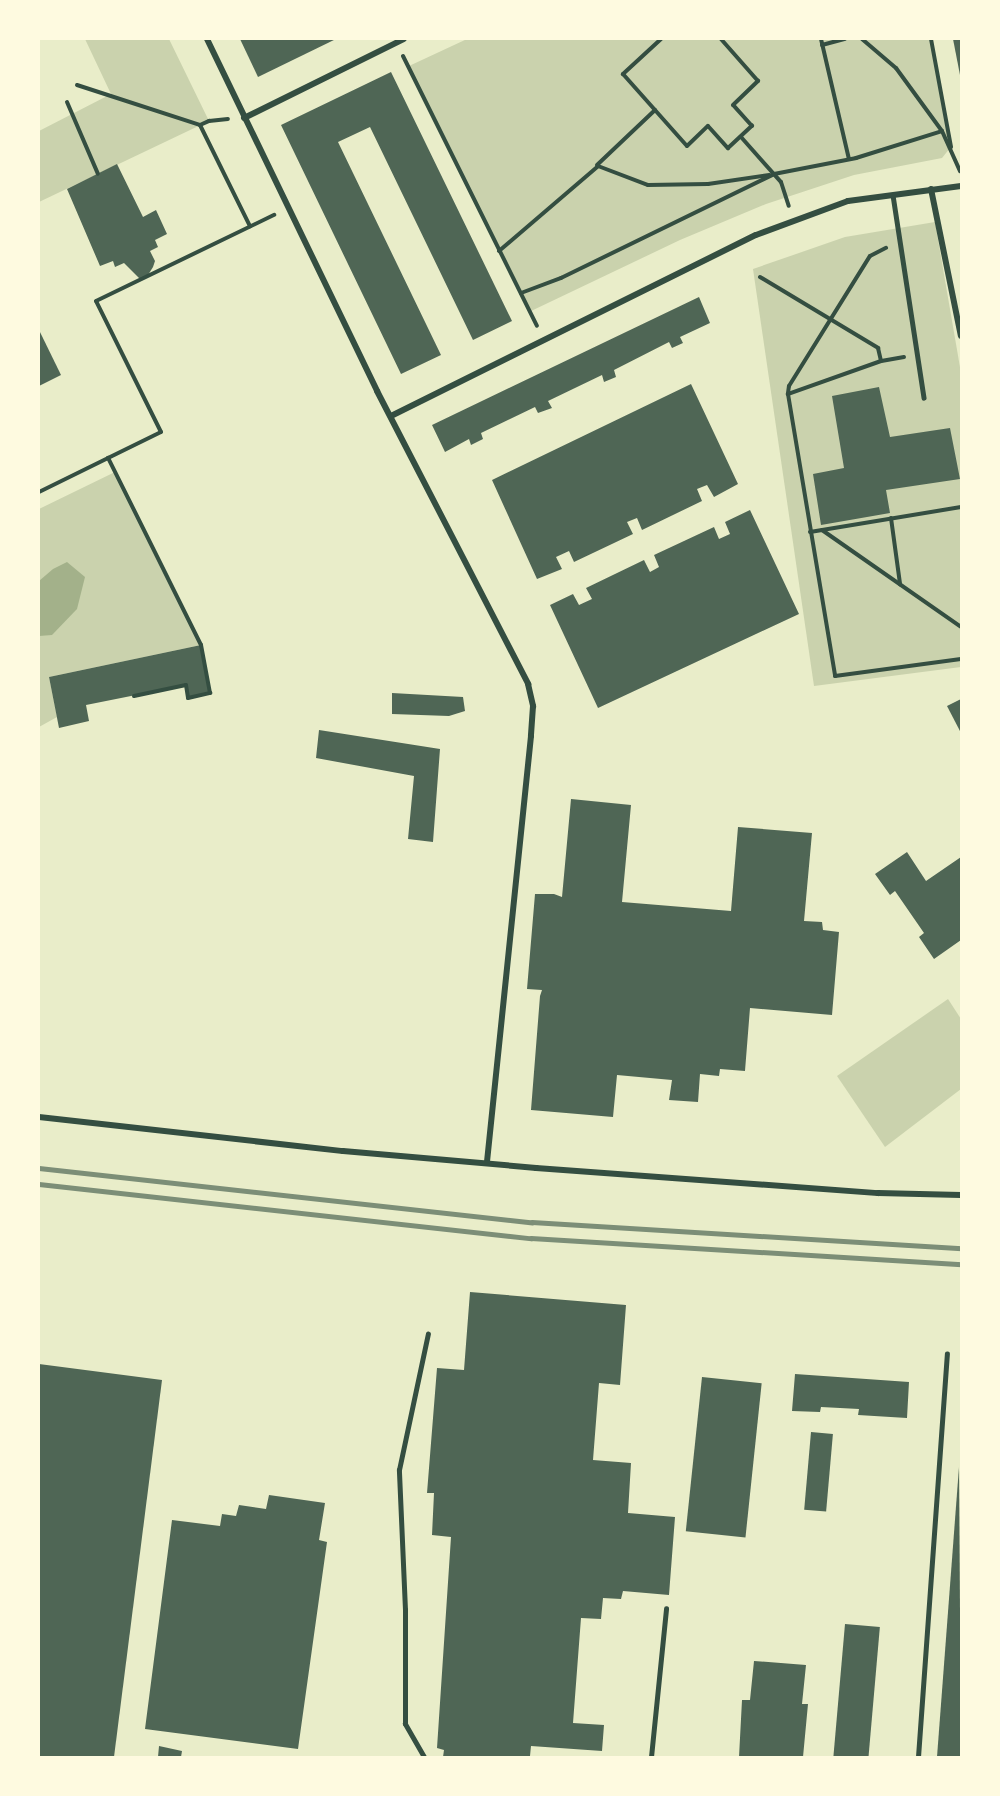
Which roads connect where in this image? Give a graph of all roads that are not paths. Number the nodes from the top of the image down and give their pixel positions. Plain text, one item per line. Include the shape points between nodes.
1 (207, 39) edge
2 (404, 39) edge
3 (244, 118) junction
4 (961, 186) edge
5 (931, 189) junction
6 (893, 195) junction
7 (961, 336) edge
8 (924, 398) dead end
9 (391, 416) junction
10 (39, 1117) edge
11 (487, 1163) junction
12 (961, 1195) edge
13 (428, 1334) dead end
14 (947, 1354) dead end
15 (666, 1609) dead end
16 (424, 1757) edge
17 (651, 1757) edge
18 (918, 1757) edge

1 - 3 street
2 - 3 street
3 - 9 street
4 - 5 street
5 - 6 street
5 - 7 street
6 - 8 lane
6 - 9 street via 848,201 756,235
9 - 11 street via 528,684 533,706
10 - 11 street via 331,1150
11 - 12 street via 854,1192
13 - 16 lane via 399,1470 405,1724
14 - 18 lane
15 - 17 lane

